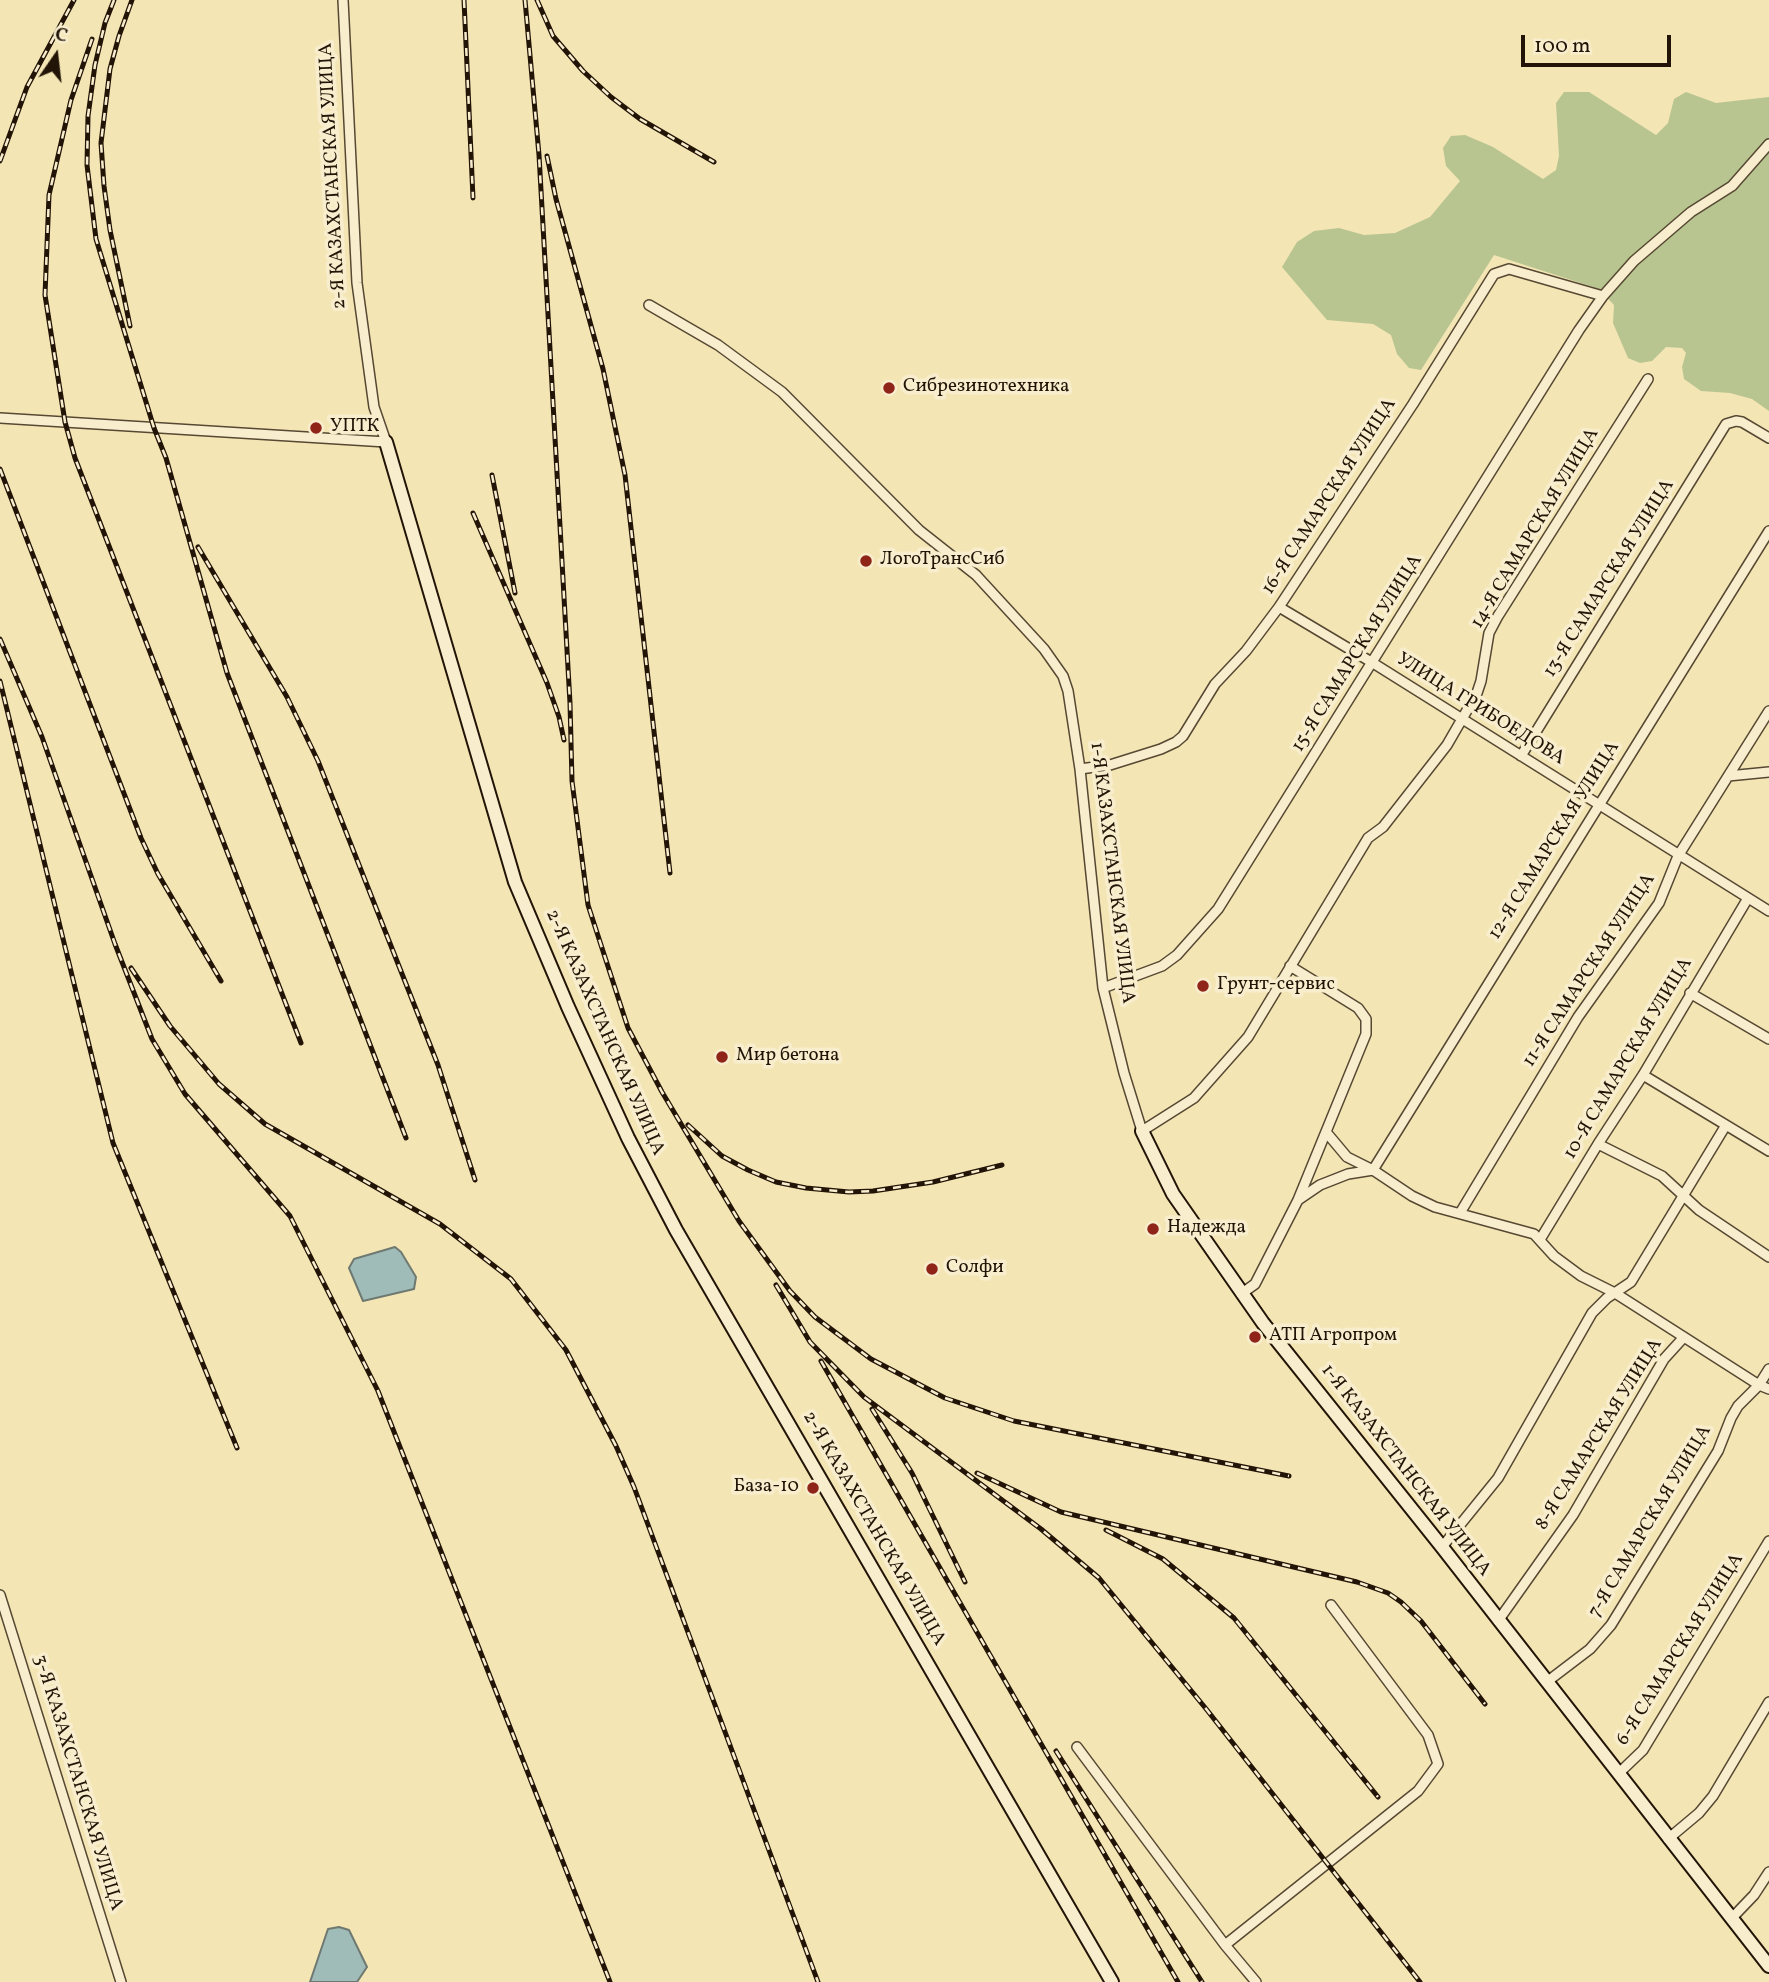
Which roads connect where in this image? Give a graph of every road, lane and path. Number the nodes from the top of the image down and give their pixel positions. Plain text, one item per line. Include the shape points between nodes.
1 (343, 0) edge
2 (1769, 144) edge
3 (1603, 296) junction
4 (649, 305) dead end
5 (1648, 379) dead end
6 (0, 418) edge
7 (1769, 438) edge
8 (386, 442) junction
9 (1769, 531) edge
10 (1279, 607) junction
11 (1373, 663) junction
12 (1769, 711) edge
13 (1463, 720) junction
14 (1521, 756) junction
15 (1080, 769) junction
16 (1769, 772) edge
17 (1728, 776) junction
18 (1597, 805) junction
19 (1678, 856) junction
20 (1748, 898) junction
21 (1769, 911) edge
22 (1290, 966) junction
23 (1103, 988) junction
24 (1690, 993) junction
25 (1769, 1039) edge
26 (1643, 1075) junction
27 (1727, 1125) junction
28 (1142, 1131) junction
29 (1326, 1132) junction
30 (1598, 1144) junction
31 (1769, 1151) edge
32 (1373, 1170) junction
33 (1684, 1195) junction
34 (1298, 1200) junction
35 (1460, 1213) junction
36 (1541, 1238) junction
37 (1769, 1258) edge
38 (1615, 1293) junction
39 (1241, 1294) junction
40 (1684, 1337) junction
41 (1769, 1369) edge
42 (1759, 1385) junction
43 (1769, 1389) edge
44 (1769, 1541) edge
45 (1442, 1547) junction
46 (0, 1595) edge
47 (1331, 1605) dead end
48 (1498, 1621) junction
49 (1548, 1681) junction
50 (1769, 1702) edge
51 (1077, 1747) dead end
52 (1618, 1774) junction
53 (1668, 1839) junction
54 (1769, 1872) edge
55 (1731, 1919) junction
56 (1225, 1945) junction
57 (1769, 1966) edge
58 (121, 1982) edge
59 (1112, 1982) edge
60 (1256, 1982) edge

1 - 8 street, 2-Я КАЗАХСТАНСКАЯ УЛИЦА via 356,282 374,407
2 - 3 street, 15-Я САМАРСКАЯ УЛИЦА via 1732,186 1692,212 1634,261
3 - 10 street, 16-Я САМАРСКАЯ УЛИЦА via 1509,269 1494,274
3 - 11 street, 15-Я САМАРСКАЯ УЛИЦА
4 - 15 street, 1-Я КАЗАХСТАНСКАЯ УЛИЦА via 718,345 782,392 919,530 976,575 1063,676
5 - 13 street, 14-Я САМАРСКАЯ УЛИЦА via 1498,616 1489,633 1481,681
6 - 8 street
7 - 14 street, 13-Я САМАРСКАЯ УЛИЦА via 1742,422 1730,421 1721,431
8 - 59 street, 2-Я КАЗАХСТАНСКАЯ УЛИЦА via 515,882 628,1138 676,1230
9 - 18 street, 12-Я САМАРСКАЯ УЛИЦА
10 - 11 street, УЛИЦА ГРИБОЕДОВА
10 - 15 street, 16-Я САМАРСКАЯ УЛИЦА via 1215,684 1176,742 1110,765
11 - 13 street, УЛИЦА ГРИБОЕДОВА
11 - 23 street, 15-Я САМАРСКАЯ УЛИЦА via 1218,909 1163,966
12 - 17 street, 11-Я САМАРСКАЯ УЛИЦА
13 - 14 street, УЛИЦА ГРИБОЕДОВА
13 - 22 street, 14-Я САМАРСКАЯ УЛИЦА via 1383,827 1368,838
14 - 18 street, УЛИЦА ГРИБОЕДОВА
15 - 23 street, 1-Я КАЗАХСТАНСКАЯ УЛИЦА
16 - 17 street
17 - 19 street, 11-Я САМАРСКАЯ УЛИЦА
18 - 19 street, УЛИЦА ГРИБОЕДОВА
18 - 32 street, 12-Я САМАРСКАЯ УЛИЦА
19 - 20 street, УЛИЦА ГРИБОЕДОВА
19 - 35 street, 11-Я САМАРСКАЯ УЛИЦА via 1659,903 1578,1017
20 - 21 street, УЛИЦА ГРИБОЕДОВА
20 - 24 street, 10-Я САМАРСКАЯ УЛИЦА
22 - 28 street, 14-Я САМАРСКАЯ УЛИЦА via 1248,1037 1224,1065 1194,1098
22 - 29 street via 1358,1008 1366,1019 1366,1034
23 - 28 street, 1-Я КАЗАХСТАНСКАЯ УЛИЦА
24 - 25 street
24 - 26 street, 10-Я САМАРСКАЯ УЛИЦА
26 - 27 street
26 - 30 street, 10-Я САМАРСКАЯ УЛИЦА
27 - 31 street
27 - 33 street
28 - 39 street, 1-Я КАЗАХСТАНСКАЯ УЛИЦА via 1173,1194
29 - 32 street via 1347,1157
29 - 34 street
30 - 33 street via 1662,1176
30 - 36 street, 10-Я САМАРСКАЯ УЛИЦА
32 - 34 street via 1320,1185
32 - 35 street via 1412,1196
33 - 37 street
33 - 38 street via 1631,1282
34 - 39 street via 1255,1284
35 - 36 street
36 - 38 street via 1561,1262
38 - 40 street
38 - 45 street via 1592,1313 1499,1478
39 - 45 street, 1-Я КАЗАХСТАНСКАЯ УЛИЦА
40 - 42 street
40 - 48 street, 8-Я САМАРСКАЯ УЛИЦА via 1664,1359 1573,1515
41 - 42 street, 7-Я САМАРСКАЯ УЛИЦА
42 - 43 street
42 - 49 street, 7-Я САМАРСКАЯ УЛИЦА via 1738,1406 1718,1451 1606,1632
44 - 52 street, 6-Я САМАРСКАЯ УЛИЦА via 1643,1749
45 - 48 street, 1-Я КАЗАХСТАНСКАЯ УЛИЦА
46 - 58 street, 3-Я КАЗАХСТАНСКАЯ УЛИЦА
47 - 56 street via 1428,1735 1438,1764 1418,1791
48 - 49 street, 1-Я КАЗАХСТАНСКАЯ УЛИЦА
49 - 52 street, 1-Я КАЗАХСТАНСКАЯ УЛИЦА
50 - 53 street via 1713,1796
51 - 56 street
52 - 53 street, 1-Я КАЗАХСТАНСКАЯ УЛИЦА
53 - 55 street, 1-Я КАЗАХСТАНСКАЯ УЛИЦА
54 - 55 street
55 - 57 street, 1-Я КАЗАХСТАНСКАЯ УЛИЦА
56 - 60 street

